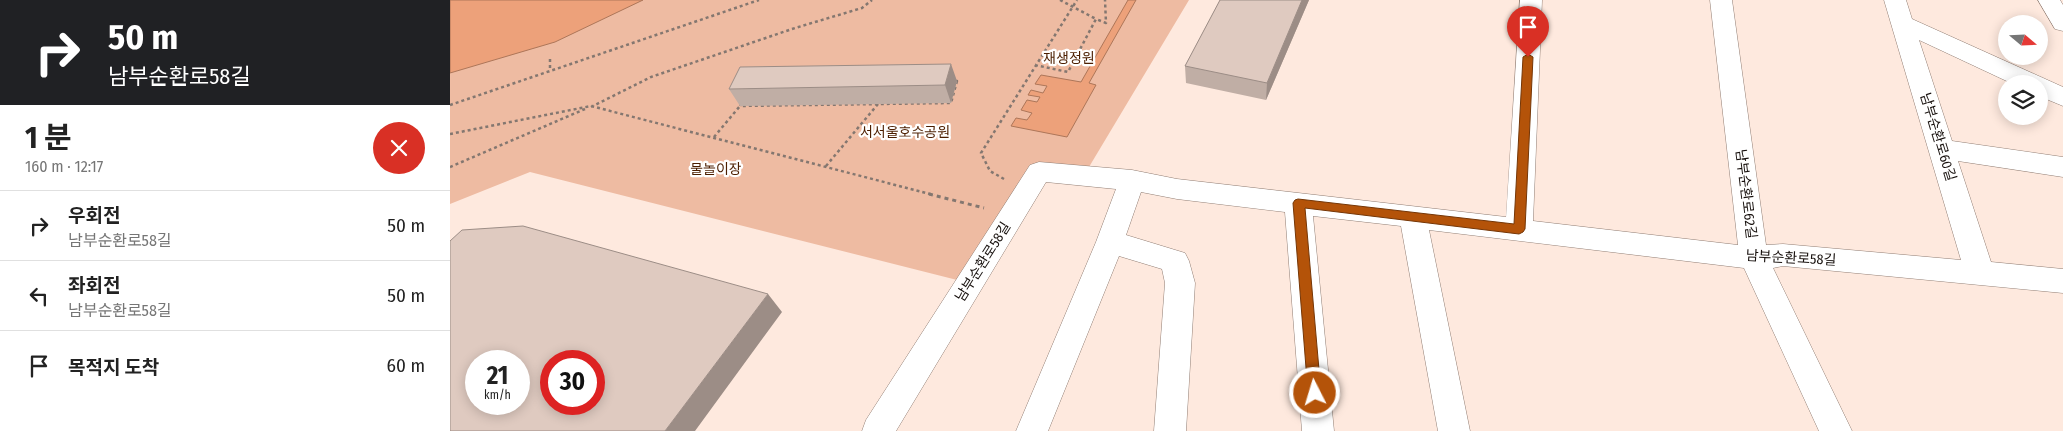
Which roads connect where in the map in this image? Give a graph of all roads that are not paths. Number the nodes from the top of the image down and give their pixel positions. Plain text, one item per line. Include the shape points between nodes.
1 (1531, 0) edge
2 (1722, 0) edge
3 (2049, 0) edge
4 (1899, 12) edge
5 (2063, 24) edge
6 (2018, 75) edge
7 (2048, 90) edge
8 (2063, 97) edge
9 (1942, 149) junction
10 (2063, 167) edge
11 (1132, 180) junction
12 (1298, 203) junction
13 (1413, 216) junction
14 (1519, 229) junction
15 (1110, 242) junction
16 (1754, 258) junction
17 (1980, 274) junction
18 (2063, 281) edge
19 (878, 431) edge
20 (1032, 431) edge
21 (1170, 431) edge
22 (1318, 431) edge
23 (1454, 431) edge
24 (1836, 431) edge

1 - 14 street
2 - 16 street, 남부순환로62길
3 - 5 street
4 - 6 street
4 - 9 street, 남부순환로60길
7 - 8 street
9 - 10 street
9 - 17 street, 남부순환로60길
11 - 12 street, 남부순환로58길
11 - 15 street
11 - 19 street, 남부순환로58길 via 1039,172
12 - 13 street, 남부순환로58길
12 - 22 street
13 - 14 street, 남부순환로58길
13 - 23 street
14 - 16 street, 남부순환로58길
15 - 20 street
15 - 21 street via 1175,261 1180,283
16 - 17 street, 남부순환로58길 via 1783,255
16 - 24 street, 남부순환로62길
17 - 18 street, 남부순환로58길

